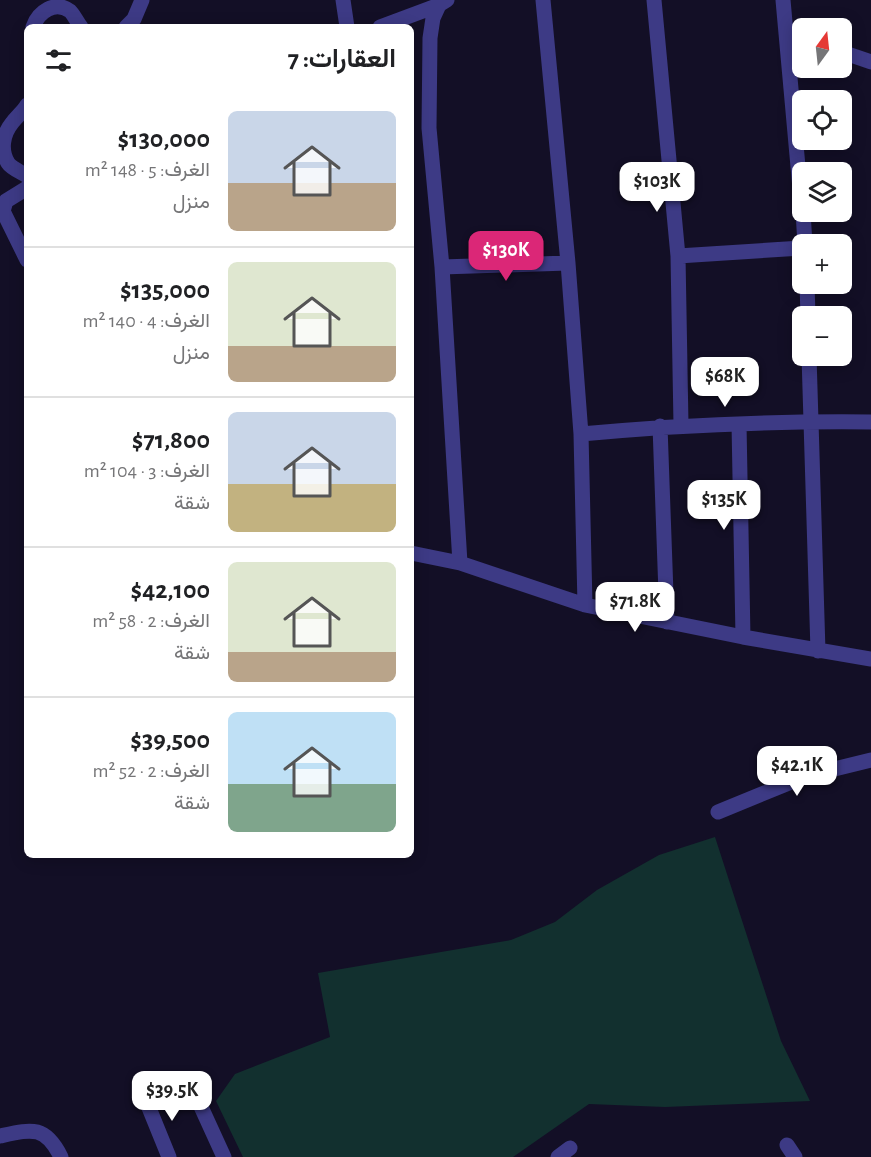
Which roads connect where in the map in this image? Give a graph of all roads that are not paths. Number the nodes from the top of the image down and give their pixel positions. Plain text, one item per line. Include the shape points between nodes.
1 (142, 0) edge
2 (343, 0) edge
3 (543, 0) edge
4 (654, 0) edge
5 (783, 0) edge
6 (443, 3) edge
7 (34, 24) edge
8 (79, 24) edge
9 (129, 24) edge
10 (347, 24) edge
11 (388, 24) edge
12 (787, 33) junction
13 (792, 35) edge
14 (852, 55) edge
15 (871, 62) edge
16 (24, 110) edge
17 (798, 162) edge
18 (24, 174) edge
19 (24, 190) edge
20 (792, 249) edge
21 (24, 254) edge
22 (678, 256) junction
23 (568, 263) junction
24 (442, 267) junction
25 (809, 366) edge
26 (811, 421) junction
27 (871, 422) edge
28 (739, 424) junction
29 (681, 425) junction
30 (660, 426) junction
31 (580, 434) junction
32 (414, 554) edge
33 (460, 563) junction
34 (585, 605) junction
35 (667, 622) junction
36 (743, 637) junction
37 (818, 651) junction
38 (871, 659) edge
39 (871, 760) edge
40 (718, 812) dead end
41 (192, 1087) dead end
42 (145, 1098) dead end
43 (0, 1136) edge
44 (61, 1157) edge
45 (168, 1157) edge
46 (224, 1157) edge

1 - 9 street
2 - 10 street
3 - 23 street
4 - 22 street
5 - 12 street
6 - 11 street
6 - 24 street via 433,18 430,38 429,128
7 - 8 street via 52,5 62,5
12 - 13 street
12 - 17 street
14 - 15 street
16 - 18 street via 3,138 3,151 8,164
19 - 21 street via 6,201 3,210
20 - 22 street
22 - 29 street
23 - 24 street
23 - 31 street
24 - 33 street
25 - 26 street
26 - 27 street
26 - 28 street
26 - 37 street
28 - 29 street
28 - 36 street
29 - 30 street
30 - 31 street
30 - 35 street
31 - 34 street
32 - 33 street
33 - 34 street
34 - 35 street
35 - 36 street
36 - 37 street
37 - 38 street
39 - 40 street via 806,776
41 - 46 street
42 - 45 street
43 - 44 street via 40,1131 53,1141

